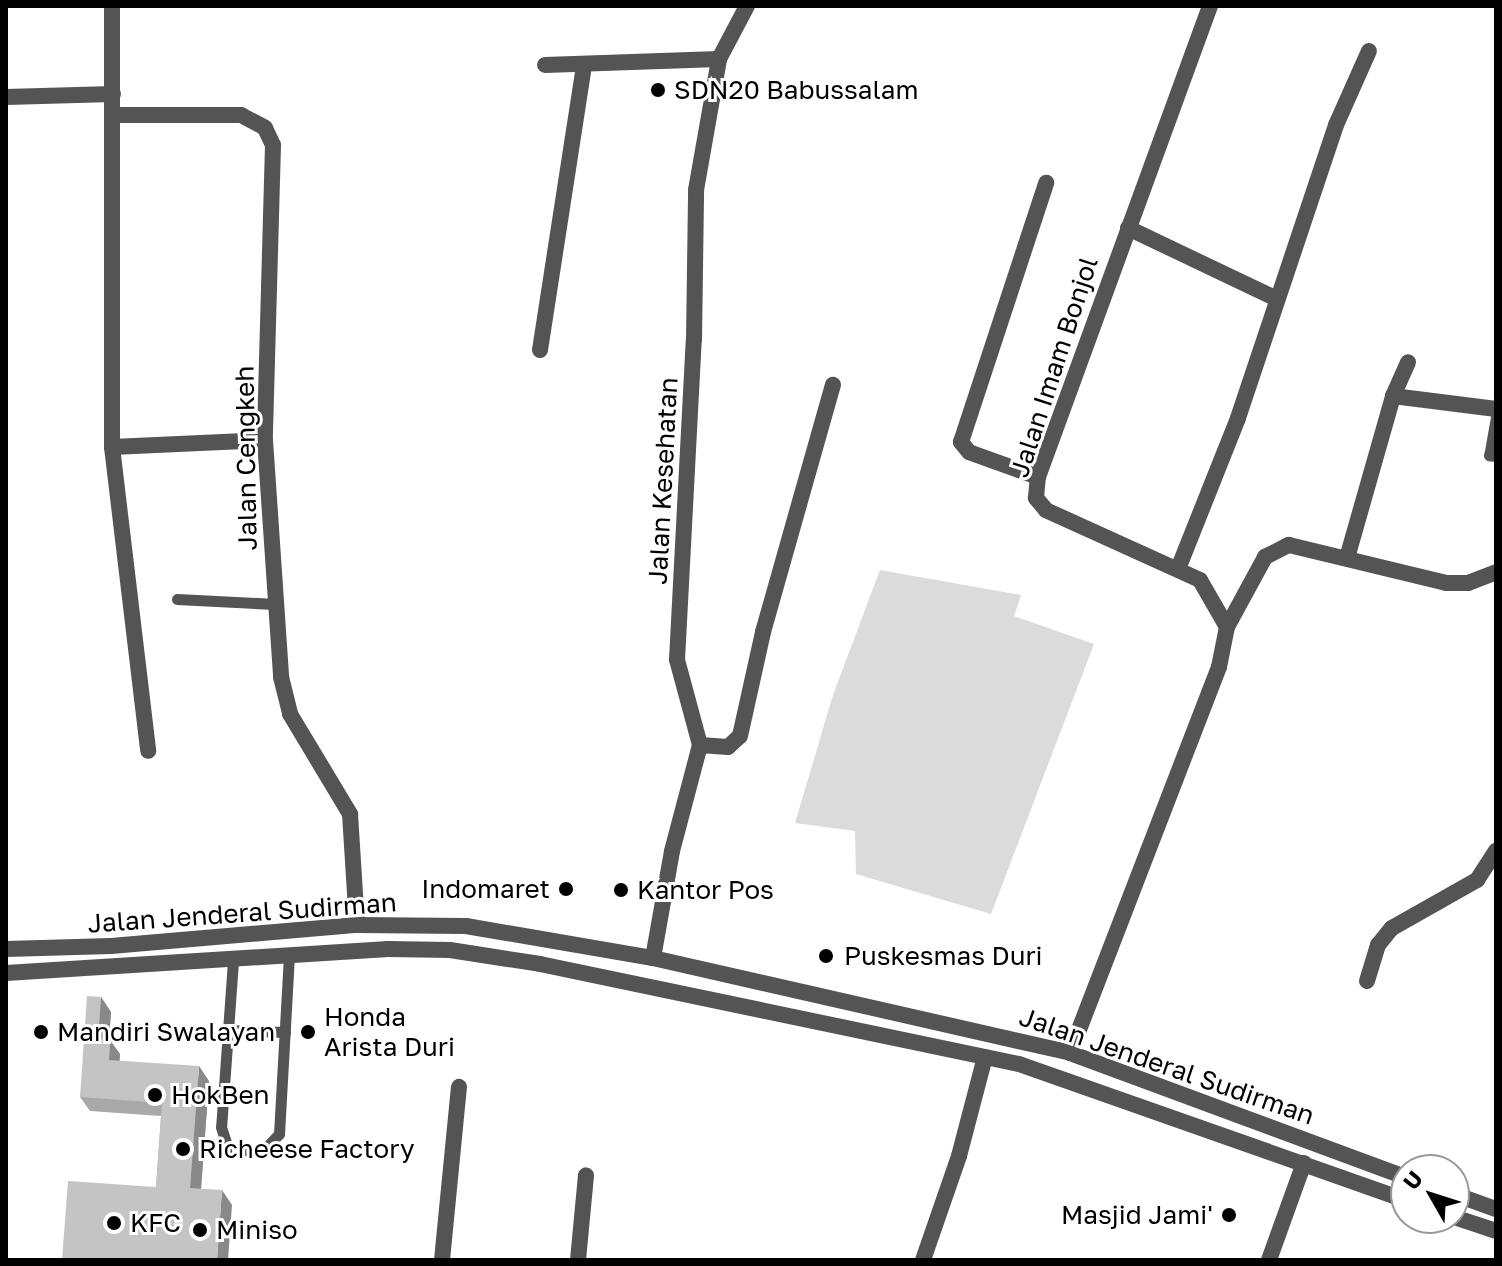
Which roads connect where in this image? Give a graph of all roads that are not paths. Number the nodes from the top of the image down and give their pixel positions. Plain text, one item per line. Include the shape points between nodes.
1 (112, 6) edge
2 (747, 6) edge
3 (1210, 6) edge
4 (1369, 51) dead end
5 (719, 59) junction
6 (545, 65) dead end
7 (584, 67) junction
8 (113, 94) junction
9 (6, 97) edge
10 (113, 115) junction
11 (1046, 183) dead end
12 (1128, 228) junction
13 (1277, 299) junction
14 (540, 350) dead end
15 (1408, 362) dead end
16 (833, 385) dead end
17 (1393, 396) junction
18 (1496, 409) edge
19 (1496, 417) edge
20 (265, 440) junction
21 (112, 447) junction
22 (1496, 456) edge
23 (1038, 477) junction
24 (1347, 558) junction
25 (1178, 569) junction
26 (1496, 572) edge
27 (177, 599) dead end
28 (275, 604) junction
29 (1227, 627) junction
30 (700, 745) junction
31 (148, 751) dead end
32 (1496, 851) edge
33 (357, 925) junction
34 (546, 940) junction
35 (6, 949) edge
36 (289, 957) junction
37 (653, 958) junction
38 (233, 961) junction
39 (540, 964) junction
40 (6, 973) edge
41 (1367, 981) dead end
42 (228, 1030) junction
43 (285, 1032) junction
44 (1070, 1053) junction
45 (985, 1057) junction
46 (459, 1087) dead end
47 (1237, 1117) junction
48 (1227, 1141) junction
49 (1304, 1163) junction
50 (1390, 1170) edge
51 (586, 1175) dead end
52 (1390, 1194) edge
53 (1470, 1200) edge
54 (1496, 1209) edge
55 (1470, 1222) edge
56 (1496, 1231) edge
57 (442, 1260) edge
58 (578, 1260) edge
59 (923, 1260) edge
60 (1269, 1260) edge

1 - 8 street
2 - 5 street, Jalan Kesehatan
3 - 12 street, Jalan Imam Bonjol
4 - 13 street via 1336,125
5 - 7 street
5 - 30 street, Jalan Kesehatan via 696,190 694,356 677,660
6 - 7 street
7 - 14 street
8 - 9 street
8 - 10 street
10 - 20 street, Jalan Cengkeh via 241,115 255,119 270,135
10 - 21 street
11 - 23 street via 961,442 969,452
12 - 13 street
12 - 23 street, Jalan Imam Bonjol
13 - 25 street via 1238,418
15 - 17 street
16 - 30 street via 763,632 740,736 728,747
17 - 18 street
17 - 24 street
19 - 22 lane via 1489,455
20 - 21 street
20 - 28 street, Jalan Cengkeh
21 - 31 street
23 - 25 street, Jalan Imam Bonjol via 1036,498 1046,510
24 - 26 street via 1446,583 1468,583
24 - 29 street via 1289,545 1274,548 1247,585
25 - 29 street, Jalan Imam Bonjol via 1200,580
27 - 28 lane
28 - 33 street, Jalan Cengkeh via 290,714 350,814
29 - 44 street via 1219,667
30 - 37 street, Jalan Kesehatan via 672,851
32 - 41 street via 1477,880 1392,928 1378,945
33 - 34 street, Jalan Jenderal Sudirman via 466,926
33 - 35 street, Jalan Jenderal Sudirman via 209,940
34 - 37 street, Jalan Jenderal Sudirman
34 - 39 street
36 - 38 street, Jalan Jenderal Sudirman
36 - 39 street, Jalan Jenderal Sudirman via 450,950
36 - 43 lane
37 - 44 street, Jalan Jenderal Sudirman
38 - 40 street, Jalan Jenderal Sudirman
38 - 42 lane
39 - 45 street, Jalan Jenderal Sudirman
42 - 43 lane
42 - 43 lane via 221,1127 228,1148 262,1152 279,1134
44 - 47 street, Jalan Jenderal Sudirman
45 - 48 street, Jalan Jenderal Sudirman via 1065,1078
45 - 59 street via 959,1156
46 - 57 street
47 - 48 street
47 - 50 street, Jalan Jenderal Sudirman
48 - 49 street, Jalan Jenderal Sudirman
49 - 52 street, Jalan Jenderal Sudirman
49 - 60 street
51 - 58 street
53 - 54 street
55 - 56 street

